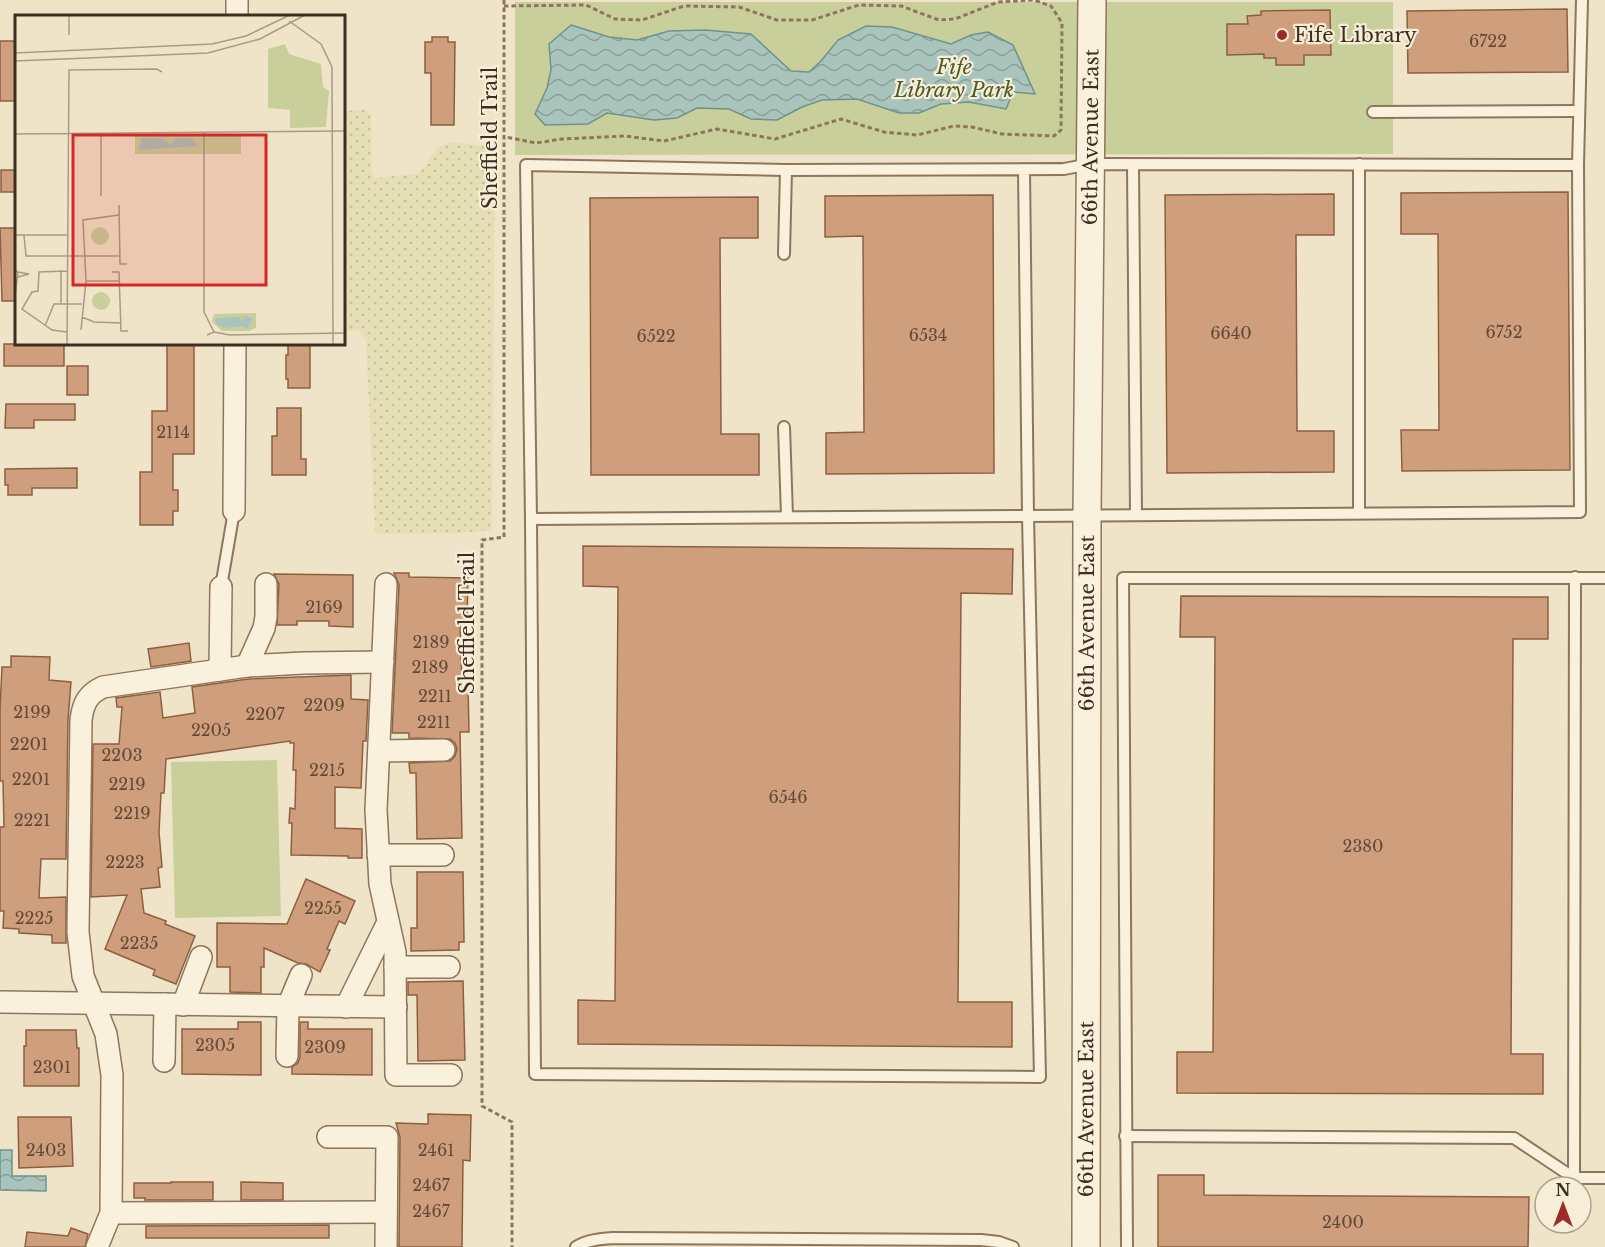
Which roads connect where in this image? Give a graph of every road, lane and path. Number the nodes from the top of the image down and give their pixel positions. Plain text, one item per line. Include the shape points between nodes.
1 (504, 0) edge
2 (1092, 0) edge
3 (1581, 0) edge
4 (504, 6) junction
5 (1578, 111) junction
6 (1373, 112) dead end
7 (506, 137) junction
8 (1090, 164) junction
9 (1359, 164) junction
10 (1133, 165) junction
11 (1578, 165) junction
12 (1024, 169) junction
13 (786, 170) junction
14 (784, 254) dead end
15 (235, 345) edge
16 (784, 427) dead end
17 (234, 511) joint
18 (1359, 513) junction
19 (1088, 515) junction
20 (1136, 515) junction
21 (787, 516) junction
22 (1028, 516) junction
23 (531, 519) junction
24 (1575, 577) junction
25 (1605, 578) edge
26 (266, 584) dead end
27 (386, 584) dead end
28 (221, 587) joint
29 (382, 662) junction
30 (247, 666) junction
31 (220, 670) junction
32 (444, 750) dead end
33 (379, 751) junction
34 (378, 855) junction
35 (443, 855) dead end
36 (388, 922) junction
37 (201, 957) dead end
38 (395, 967) junction
39 (449, 967) dead end
40 (301, 975) dead end
41 (0, 1002) edge
42 (93, 1003) junction
43 (174, 1004) junction
44 (288, 1006) junction
45 (346, 1007) junction
46 (396, 1007) junction
47 (287, 1056) dead end
48 (164, 1061) dead end
49 (451, 1075) dead end
50 (1125, 1136) junction
51 (328, 1137) dead end
52 (1568, 1175) edge
53 (1574, 1175) edge
54 (386, 1212) junction
55 (111, 1213) junction
56 (97, 1247) edge
57 (386, 1247) edge
58 (512, 1247) edge
59 (576, 1247) edge
60 (1013, 1247) edge
61 (1086, 1247) edge
62 (1127, 1247) edge

1 - 4 path, Sheffield Trail
2 - 8 street, 66th Avenue East
3 - 5 lane
4 - 7 path, Sheffield Trail
4 - 7 path via 586,5 615,19 642,20 684,6 739,7 777,20 812,20 859,5 902,6 939,20 955,19 998,2 1034,0 1051,6 1062,23 1061,130 1054,136 1002,134 954,126 916,135 884,132 841,119 775,139 717,129 664,141 625,136 536,143
5 - 6 lane
5 - 11 lane
7 - 58 path, Sheffield Trail via 504,537 483,540 482,1106 512,1122
8 - 10 lane
8 - 12 lane via 1064,169
8 - 19 street, 66th Avenue East
9 - 10 lane
9 - 11 lane
9 - 18 lane
10 - 20 lane
11 - 18 lane via 1580,512
12 - 13 lane
12 - 22 lane
13 - 14 lane
13 - 23 lane via 526,165
15 - 17 street
16 - 21 lane
17 - 28 lane
18 - 20 lane
19 - 20 lane
19 - 22 lane
19 - 61 street, 66th Avenue East
21 - 22 lane
21 - 23 lane
22 - 23 lane via 1040,1077 535,1074
24 - 25 lane
24 - 50 lane via 1123,578
24 - 53 lane
26 - 30 street via 264,628
27 - 29 street
28 - 31 street
29 - 30 street
29 - 33 street
30 - 31 street
31 - 42 street via 103,687 84,703 78,932 83,976
32 - 33 street
33 - 34 street
34 - 35 street
34 - 36 street
36 - 38 street
36 - 45 street
37 - 43 street
38 - 39 street
38 - 46 street
40 - 44 street
41 - 42 street
42 - 43 street
42 - 55 street via 106,1034 111,1060
43 - 44 street
43 - 48 street
44 - 45 street
44 - 47 street
45 - 46 street
46 - 49 street via 396,1075
50 - 52 lane via 1514,1138
50 - 62 lane
51 - 54 street via 387,1137
54 - 55 street
54 - 57 street
55 - 56 street
59 - 60 lane via 613,1238 981,1240

